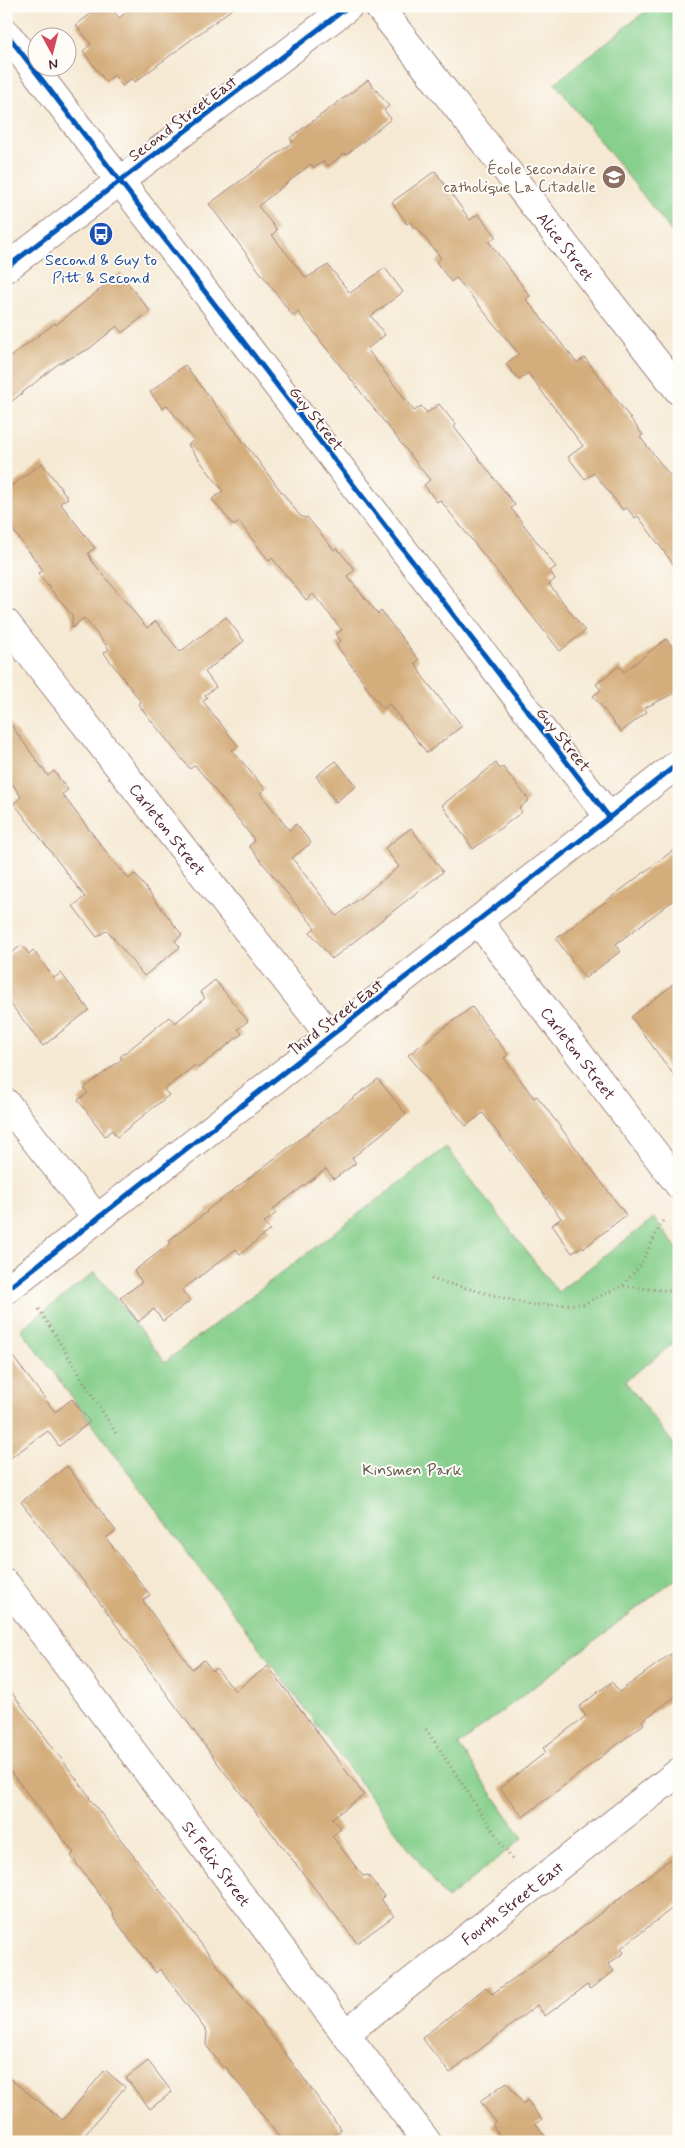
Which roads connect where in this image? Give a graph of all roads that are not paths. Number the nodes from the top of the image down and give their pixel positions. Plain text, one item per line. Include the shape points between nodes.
1 (349, 6) edge
2 (378, 6) edge
3 (6, 34) edge
4 (119, 181) junction
5 (6, 268) edge
6 (679, 391) edge
7 (6, 624) edge
8 (679, 763) edge
9 (609, 817) junction
10 (478, 921) junction
11 (330, 1036) junction
12 (6, 1103) edge
13 (679, 1185) edge
14 (97, 1219) junction
15 (6, 1290) edge
16 (6, 1584) edge
17 (679, 1772) edge
18 (346, 2033) junction
19 (428, 2142) edge

1 - 4 street, Second Street East
2 - 6 street, Alice Street
3 - 4 street, Guy Street
4 - 5 street, Second Street East
4 - 9 street, Guy Street
7 - 11 street, Carleton Street
8 - 9 street, Third Street East
9 - 10 street, Third Street East
10 - 11 street, Third Street East
10 - 13 street, Carleton Street
11 - 14 street, Third Street East
12 - 14 street
14 - 15 street, Third Street East
16 - 18 street, St Felix Street
17 - 18 street, Fourth Street East
18 - 19 street, St Felix Street

